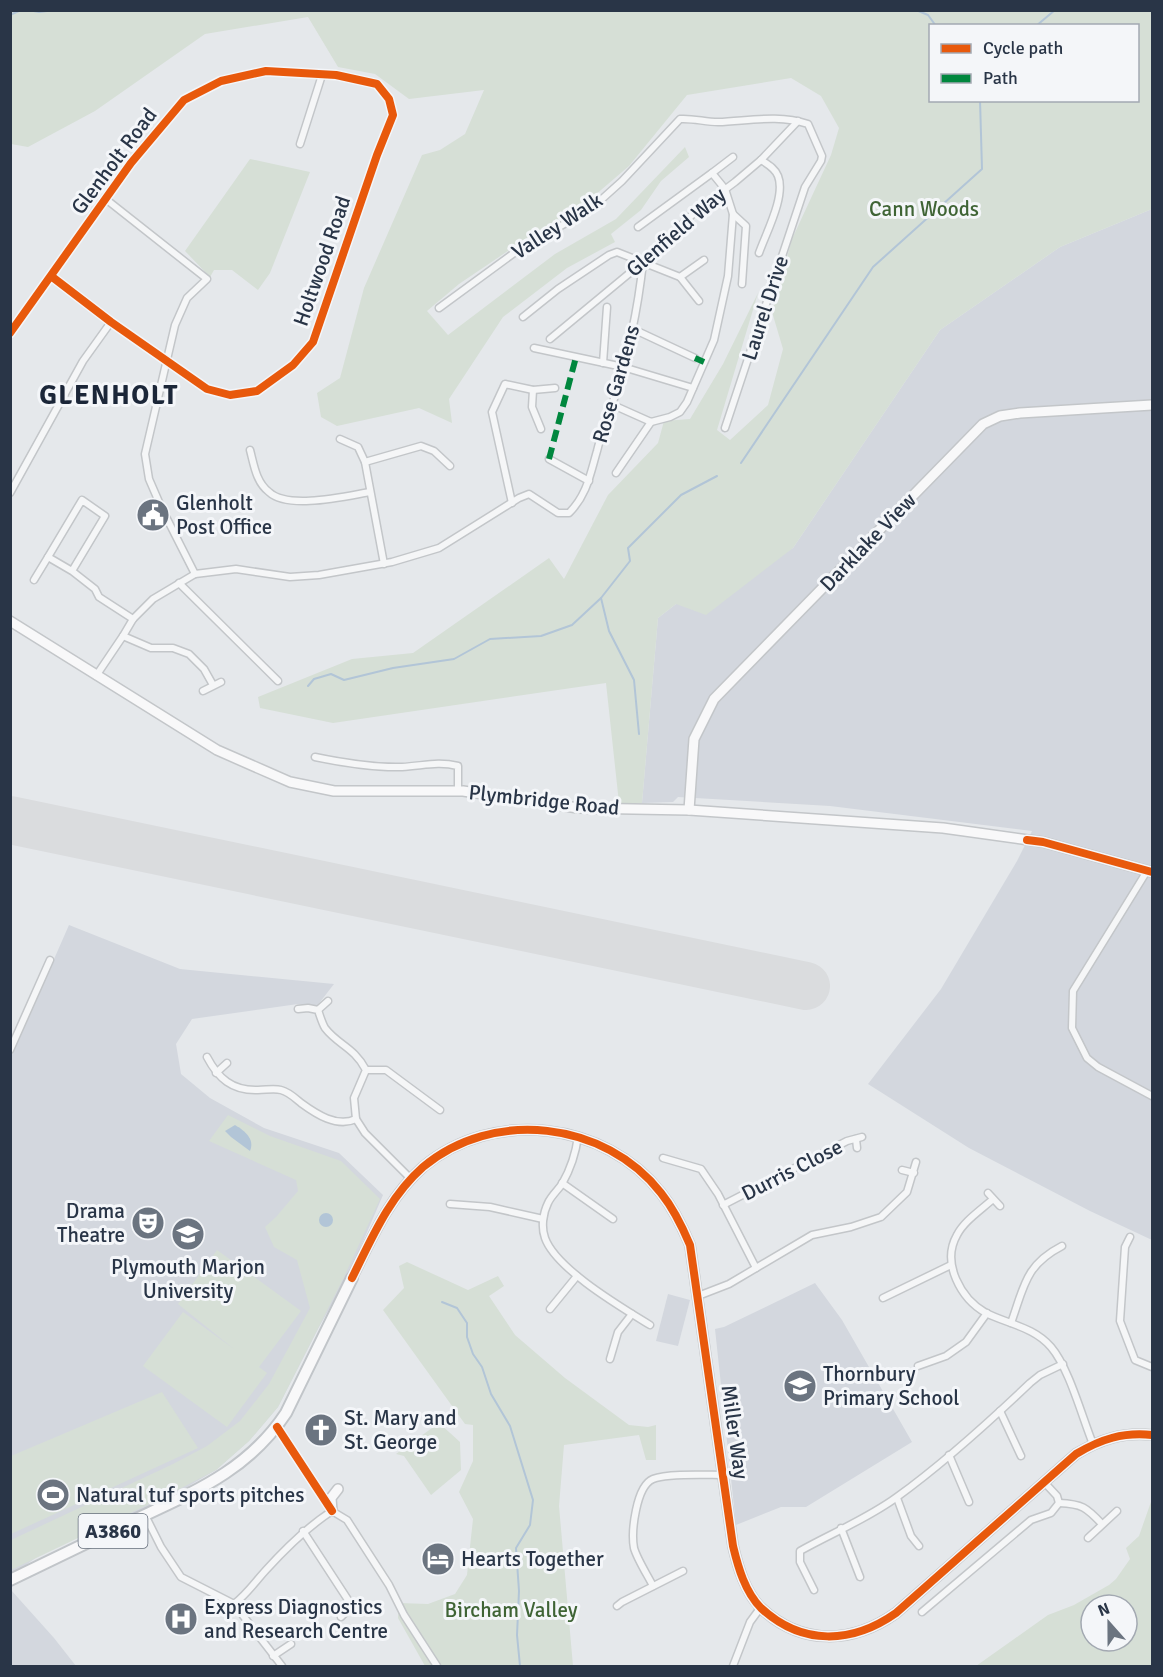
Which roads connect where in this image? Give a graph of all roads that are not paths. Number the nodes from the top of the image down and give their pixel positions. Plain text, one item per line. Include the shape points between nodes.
1 (322, 75) junction
2 (798, 121) junction
3 (300, 144) dead end
4 (733, 157) dead end
5 (761, 160) junction
6 (712, 173) junction
7 (724, 189) junction
8 (107, 200) junction
9 (733, 214) junction
10 (638, 227) dead end
11 (759, 253) dead end
12 (704, 260) dead end
13 (643, 262) junction
14 (51, 276) junction
15 (680, 277) junction
16 (742, 284) dead end
17 (699, 301) dead end
18 (607, 307) dead end
19 (439, 308) dead end
20 (10, 316) edge
21 (523, 317) dead end
22 (18, 322) junction
23 (111, 322) junction
24 (633, 329) junction
25 (10, 333) edge
26 (550, 339) dead end
27 (534, 348) dead end
28 (695, 358) dead end
29 (166, 361) junction
30 (603, 363) junction
31 (623, 367) junction
32 (555, 388) dead end
33 (693, 388) junction
34 (532, 390) junction
35 (613, 405) junction
36 (1152, 405) edge
37 (651, 422) junction
38 (725, 428) dead end
39 (541, 429) dead end
40 (340, 439) dead end
41 (250, 450) dead end
42 (549, 459) dead end
43 (365, 462) junction
44 (450, 466) dead end
45 (616, 473) dead end
46 (589, 481) junction
47 (370, 492) junction
48 (10, 493) edge
49 (512, 503) junction
50 (48, 557) junction
51 (384, 564) junction
52 (72, 571) junction
53 (195, 574) junction
54 (34, 580) dead end
55 (179, 583) junction
56 (133, 618) junction
57 (10, 621) edge
58 (123, 636) junction
59 (96, 676) junction
60 (278, 681) dead end
61 (221, 682) dead end
62 (213, 685) junction
63 (203, 691) dead end
64 (315, 757) dead end
65 (458, 791) junction
66 (689, 810) junction
67 (1150, 872) edge
68 (50, 960) dead end
69 (328, 1001) dead end
70 (298, 1009) dead end
71 (318, 1010) junction
72 (10, 1050) edge
73 (207, 1057) dead end
74 (227, 1062) dead end
75 (366, 1070) junction
76 (216, 1073) junction
77 (1152, 1096) edge
78 (428, 1101) junction
79 (424, 1107) dead end
80 (440, 1110) dead end
81 (356, 1119) junction
82 (578, 1136) junction
83 (857, 1148) dead end
84 (663, 1158) dead end
85 (916, 1162) dead end
86 (902, 1170) dead end
87 (914, 1173) junction
88 (411, 1179) junction
89 (562, 1183) junction
90 (450, 1204) dead end
91 (723, 1205) junction
92 (1000, 1206) dead end
93 (543, 1219) junction
94 (613, 1219) dead end
95 (1130, 1237) dead end
96 (1062, 1246) dead end
97 (951, 1265) junction
98 (756, 1268) junction
99 (577, 1276) junction
100 (352, 1278) joint
101 (698, 1296) junction
102 (883, 1298) dead end
103 (550, 1309) dead end
104 (987, 1313) junction
105 (632, 1314) junction
106 (1011, 1323) junction
107 (650, 1325) dead end
108 (610, 1359) dead end
109 (1063, 1364) junction
110 (918, 1366) dead end
111 (1152, 1368) edge
112 (1000, 1411) junction
113 (1152, 1435) edge
114 (1094, 1444) junction
115 (949, 1455) junction
116 (1021, 1456) dead end
117 (723, 1475) junction
118 (1044, 1482) junction
119 (338, 1489) dead end
120 (897, 1497) junction
121 (969, 1502) dead end
122 (1059, 1503) junction
123 (1117, 1511) dead end
124 (335, 1513) junction
125 (145, 1515) junction
126 (1102, 1524) junction
127 (841, 1528) junction
128 (303, 1531) junction
129 (1088, 1538) dead end
130 (919, 1546) dead end
131 (683, 1571) dead end
132 (860, 1577) dead end
133 (10, 1580) edge
134 (653, 1586) junction
135 (814, 1590) dead end
136 (234, 1604) junction
137 (617, 1606) dead end
138 (761, 1607) junction
139 (922, 1612) dead end
140 (341, 1617) dead end
141 (291, 1644) dead end
142 (273, 1656) junction
143 (282, 1666) edge
144 (437, 1666) edge
145 (733, 1666) edge

1 - 3 street
1 - 8 street, Glenholt Road via 266,71 221,81 184,100
1 - 29 street, Holtwood Road via 377,84 389,99 393,115 313,342 293,365 257,391 230,395 207,389
2 - 5 street, Glenfield Way
2 - 19 street, Valley Walk via 680,119 592,208 514,253
2 - 38 street, Laurel Drive via 808,124 821,161 805,187
4 - 6 street
5 - 7 street, Glenfield Way
5 - 11 street via 778,176 781,193
6 - 7 street
6 - 10 street
7 - 9 street
7 - 13 street, Glenfield Way
8 - 14 street, Glenholt Road
8 - 29 street via 207,279 187,298
9 - 16 street via 746,226
9 - 33 street via 728,276 714,340
12 - 15 street
13 - 15 street
13 - 21 street via 617,252 609,255
13 - 24 street, Rose Gardens
13 - 26 street, Glenfield Way
14 - 22 street, Glenholt Road
14 - 23 street, Holtwood Road
15 - 17 street
18 - 30 street
20 - 22 street
22 - 25 street, Glenholt Road
23 - 29 street, Holtwood Road
23 - 48 street via 83,361
24 - 28 street
24 - 31 street, Rose Gardens
27 - 30 street
29 - 53 street via 145,454 149,479
30 - 31 street
31 - 33 street
31 - 35 street, Rose Gardens
32 - 34 street
33 - 37 street via 680,412
34 - 39 street via 532,407
34 - 49 street via 505,384 492,412
35 - 37 street
35 - 46 street, Rose Gardens
36 - 66 street, Darklake View via 1020,413 983,424 714,699 694,739
37 - 45 street
40 - 43 street via 358,447
41 - 47 street via 256,475 268,492 281,499 306,501
42 - 46 street
43 - 44 street via 421,446 434,451
43 - 47 street
46 - 49 street, Rose Gardens via 579,503 569,513 558,513 529,494
47 - 51 street
49 - 51 street via 439,548
50 - 52 street
50 - 52 street via 82,500 105,516
50 - 54 street
51 - 53 street via 310,576 236,569
52 - 56 street via 99,597
53 - 55 street
55 - 56 street via 153,599
55 - 60 street
56 - 58 street
57 - 59 street, Plymbridge Road
58 - 59 street
58 - 62 street via 151,648 173,648 189,654
59 - 65 street, Plymbridge Road via 217,750 290,782 334,791
61 - 62 street
62 - 63 street
64 - 65 street via 352,765 402,767 442,762 458,766
65 - 66 street, Plymbridge Road via 578,808
66 - 67 street, Plymbridge Road via 944,828 1043,842
67 - 77 street via 1073,991 1072,1028 1087,1058
68 - 72 street
69 - 71 street
70 - 71 street
71 - 75 street via 326,1029 354,1052
73 - 76 street
74 - 76 street
75 - 78 street via 386,1070
75 - 81 street via 354,1098
76 - 81 street via 239,1089 282,1090 338,1122
78 - 79 street
78 - 80 street
81 - 88 street
82 - 88 street, Miller Way via 532,1129 493,1133 454,1147
82 - 89 street
82 - 101 street, Miller Way via 622,1158 660,1191 690,1245
83 - 91 street, Durris Close via 859,1138 847,1141
84 - 91 street via 701,1169
85 - 87 street
86 - 87 street
87 - 98 street via 907,1192 881,1217 812,1235
88 - 100 street, Miller Way via 388,1208
89 - 93 street via 549,1201
89 - 94 street
90 - 93 street via 490,1207
91 - 98 street
92 - 97 street via 990,1196 958,1233 951,1249
93 - 99 street via 544,1236 552,1254
95 - 111 street via 1125,1247 1120,1321 1135,1360
96 - 106 street via 1031,1270
97 - 102 street
97 - 104 street via 967,1297
98 - 101 street
99 - 103 street
99 - 105 street
100 - 125 main road, Miller Way / A3860 via 281,1420 256,1448 215,1481
101 - 117 street, Miller Way
104 - 106 street
104 - 110 street via 966,1342 946,1356
105 - 107 street
105 - 108 street via 618,1332
106 - 109 street via 1043,1339
109 - 112 street via 1040,1375
109 - 114 street
112 - 115 street
112 - 116 street
113 - 114 street, Miller Way via 1132,1433
114 - 118 street, Miller Way
115 - 120 street
115 - 121 street
117 - 134 street via 649,1481 638,1499 634,1549
117 - 138 street, Miller Way via 739,1571
118 - 122 street
118 - 138 street, Miller Way via 896,1613 867,1630 849,1636 815,1635 786,1625
119 - 124 street via 331,1498
120 - 127 street
120 - 130 street via 911,1536
122 - 126 street via 1078,1504
122 - 139 street via 1051,1513 1031,1520
123 - 126 street
124 - 128 street
124 - 144 street via 347,1520
125 - 133 main road, A3860
125 - 136 street via 181,1577
126 - 129 street
127 - 132 street
127 - 135 street via 800,1551
128 - 136 street
128 - 140 street via 352,1606
131 - 134 street
134 - 137 street
136 - 142 street
138 - 145 street via 750,1622
141 - 142 street
142 - 143 street

